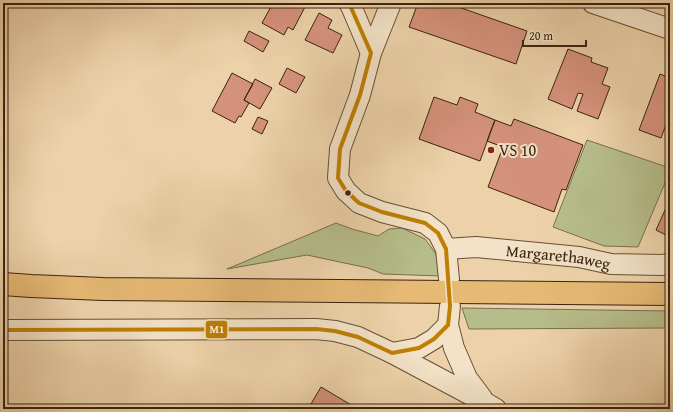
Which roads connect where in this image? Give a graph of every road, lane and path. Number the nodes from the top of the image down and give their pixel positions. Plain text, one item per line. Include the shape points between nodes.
1 (349, 3) edge
2 (392, 3) edge
3 (593, 3) edge
4 (670, 29) edge
5 (371, 53) junction
6 (446, 249) junction
7 (670, 264) edge
8 (449, 279) dead end
9 (3, 284) edge
10 (30, 286) junction
11 (670, 294) edge
12 (3, 297) edge
13 (3, 330) edge
14 (392, 353) junction
15 (490, 405) edge

1 - 5 street
2 - 5 street
3 - 4 street
5 - 6 street via 360,95 340,149 338,178 346,191 359,203 425,223 438,234
6 - 7 street, Margarethaweg via 476,247 579,256 611,264
6 - 8 street
9 - 10 main road
10 - 11 main road
10 - 12 main road
13 - 14 street via 316,329 358,337
14 - 15 street
14 - 15 street via 419,348 434,339 449,316 454,348 467,378

